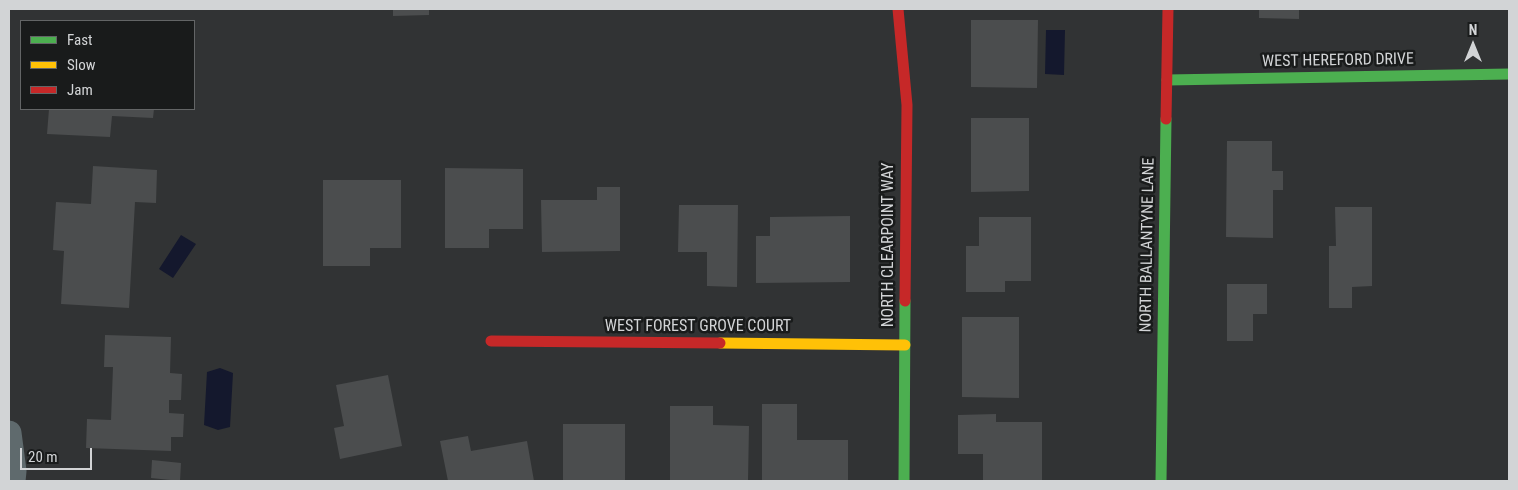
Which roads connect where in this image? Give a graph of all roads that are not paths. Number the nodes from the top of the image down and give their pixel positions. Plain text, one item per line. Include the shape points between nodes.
1 (898, 9) edge
2 (1168, 9) edge
3 (1509, 74) edge
4 (1167, 80) junction
5 (490, 341) dead end
6 (905, 345) junction
7 (9, 433) edge
8 (13, 481) edge
9 (904, 481) edge
10 (1161, 481) edge

1 - 6 street, NORTH CLEARPOINT WAY via 907,105
2 - 4 street, NORTH BALLANTYNE LANE
3 - 4 street, WEST HEREFORD DRIVE
4 - 10 street, NORTH BALLANTYNE LANE
5 - 6 street, WEST FOREST GROVE COURT
6 - 9 street, NORTH CLEARPOINT WAY
7 - 8 street

